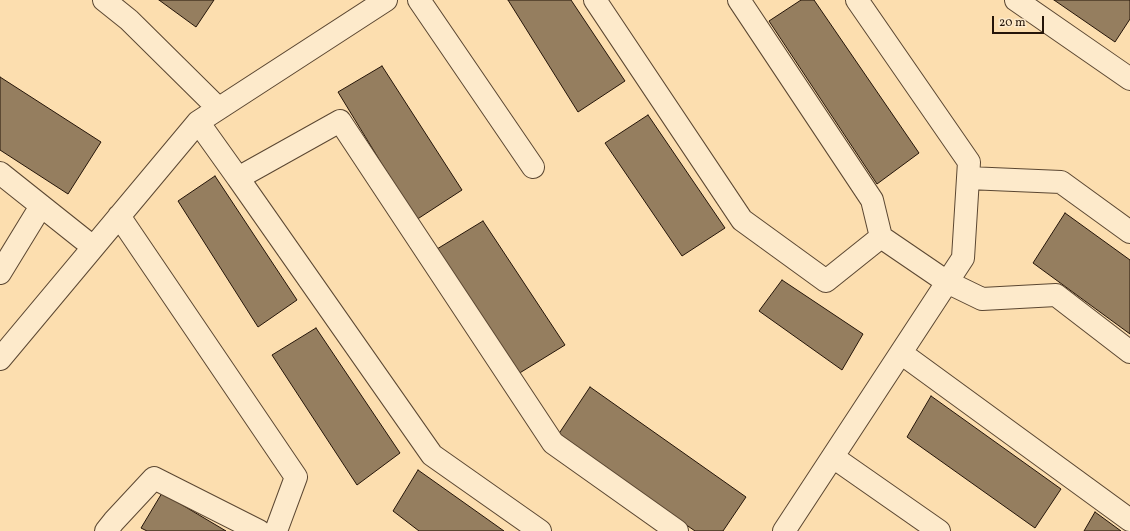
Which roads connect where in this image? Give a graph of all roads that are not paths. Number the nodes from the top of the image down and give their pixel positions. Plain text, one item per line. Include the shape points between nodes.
1 (104, 0) edge
2 (386, 0) edge
3 (419, 0) edge
4 (595, 0) edge
5 (739, 0) edge
6 (857, 0) edge
7 (1016, 0) edge
8 (1130, 79) edge
9 (218, 108) junction
10 (198, 122) junction
11 (533, 167) dead end
12 (0, 173) edge
13 (238, 178) junction
14 (968, 178) junction
15 (41, 206) junction
16 (120, 216) junction
17 (1130, 232) edge
18 (881, 237) junction
19 (93, 248) junction
20 (0, 272) edge
21 (947, 282) junction
22 (1130, 352) edge
23 (901, 353) junction
24 (0, 359) edge
25 (833, 457) junction
26 (1130, 520) edge
27 (655, 525) edge
28 (106, 531) edge
29 (259, 531) edge
30 (276, 531) edge
31 (540, 531) edge
32 (677, 531) edge
33 (784, 531) edge
34 (939, 531) edge

1 - 9 street via 129,20
2 - 9 street
3 - 11 street
4 - 18 street via 742,220 826,282
5 - 18 street via 872,200
6 - 14 street via 969,162
7 - 8 street
9 - 10 street
10 - 13 street
10 - 16 street
12 - 15 street
13 - 27 street via 340,121 553,443
13 - 31 street via 432,455
14 - 17 street via 1061,182
14 - 21 street via 963,258
15 - 19 street
15 - 20 street
16 - 19 street
16 - 30 street via 296,477
18 - 21 street
19 - 24 street
21 - 22 street via 982,299 1056,295
21 - 23 street
23 - 25 street
23 - 26 street
25 - 33 street
25 - 34 street
27 - 32 street
28 - 29 street via 154,478

